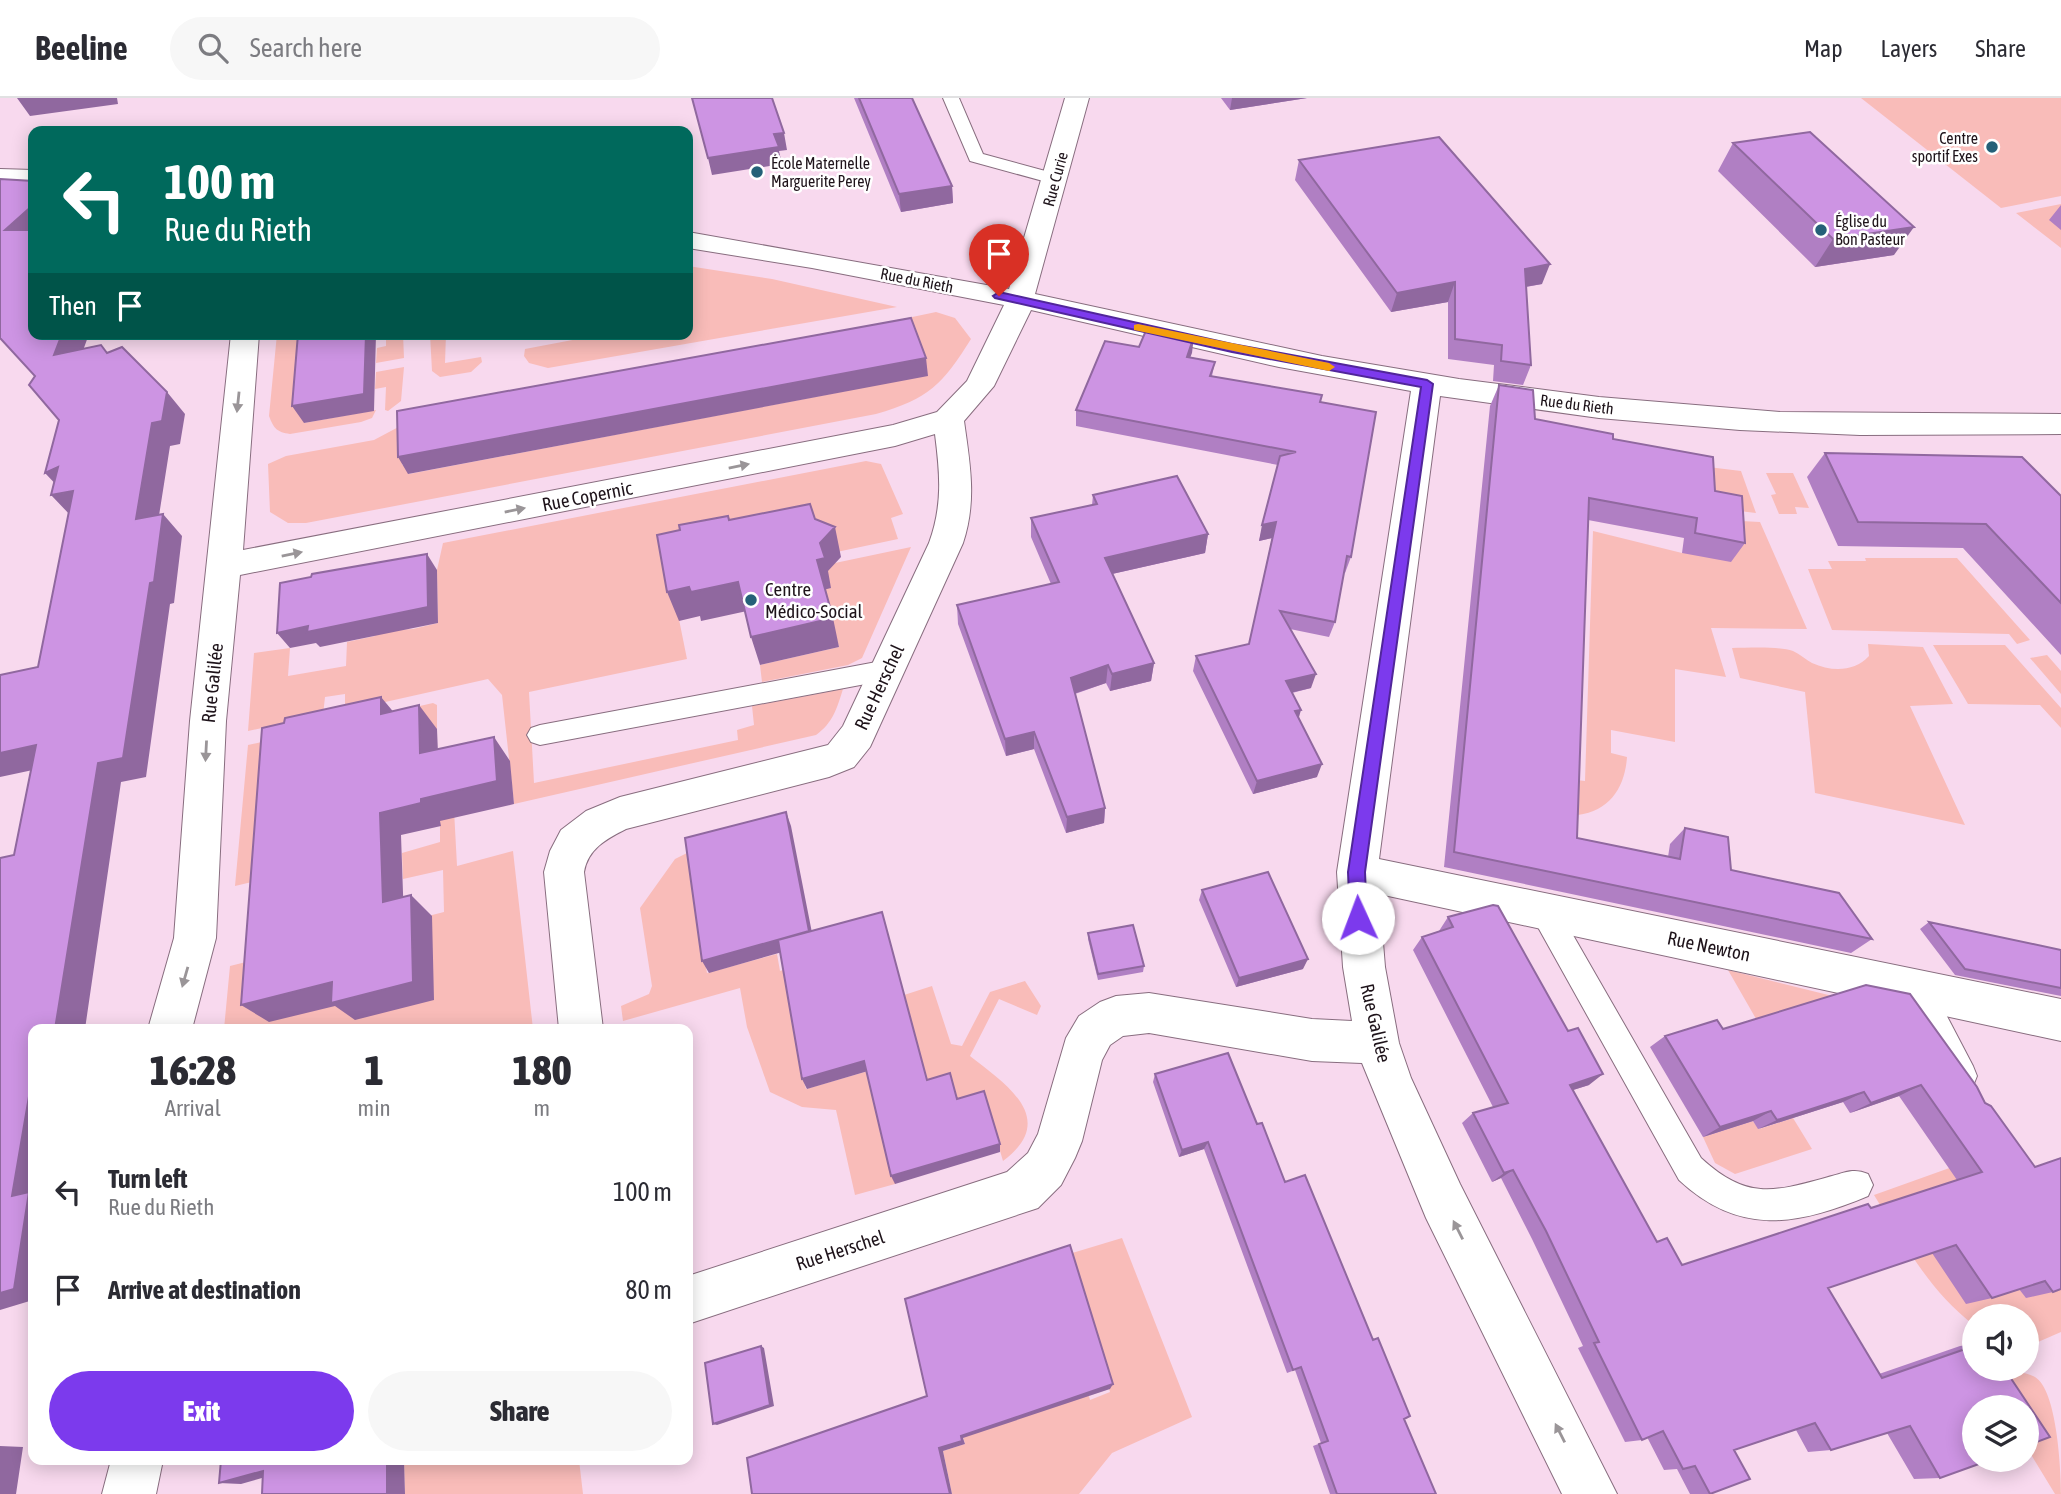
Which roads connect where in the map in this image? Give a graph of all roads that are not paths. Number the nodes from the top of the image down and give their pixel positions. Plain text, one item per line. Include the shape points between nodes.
1 (951, 98) edge
2 (1082, 99) edge
3 (0, 177) edge
4 (28, 178) edge
5 (1054, 179) junction
6 (693, 241) edge
7 (1020, 300) junction
8 (244, 340) edge
9 (1427, 384) junction
10 (948, 419) junction
11 (2061, 424) edge
12 (225, 566) junction
13 (887, 670) junction
14 (540, 736) dead end
15 (1357, 872) junction
16 (1544, 911) junction
17 (1918, 990) junction
18 (2061, 1020) edge
19 (171, 1024) edge
20 (580, 1024) edge
21 (1377, 1043) junction
22 (1975, 1101) edge
23 (1857, 1185) dead end
24 (693, 1298) edge
25 (136, 1465) edge
26 (129, 1494) edge
27 (1590, 1494) edge

1 - 5 lane via 976,157
2 - 5 street, Rue Curie
3 - 4 street
5 - 7 street, Rue Curie
6 - 7 street, Rue du Rieth
7 - 9 street, Rue du Rieth via 1195,340
7 - 10 street via 979,386
8 -> 12 street, Rue Galilée
9 - 11 street, Rue du Rieth via 1740,420
9 - 15 street, Rue Galilée
12 -> 10 street, Rue Copernic via 867,440
10 - 13 street, Rue Herschel via 957,482 954,520
12 -> 19 street, Rue Galilée via 208,721 195,938
13 - 14 lane
13 - 20 street, Rue Herschel via 857,736 841,756 620,814 600,821 577,840 564,872
15 - 16 street, Rue Newton
15 - 21 street, Rue Galilée via 1364,967
16 - 17 street, Rue Newton
16 - 23 lane via 1690,1169 1707,1188 1748,1206 1774,1206
17 - 18 street, Rue Newton
17 - 22 lane
21 - 24 street, Rue Herschel via 1312,1040 1149,1013 1105,1019 1085,1041 1064,1132 1045,1171 1032,1184
27 -> 21 street, Rue Galilée via 1443,1200
25 - 26 street

